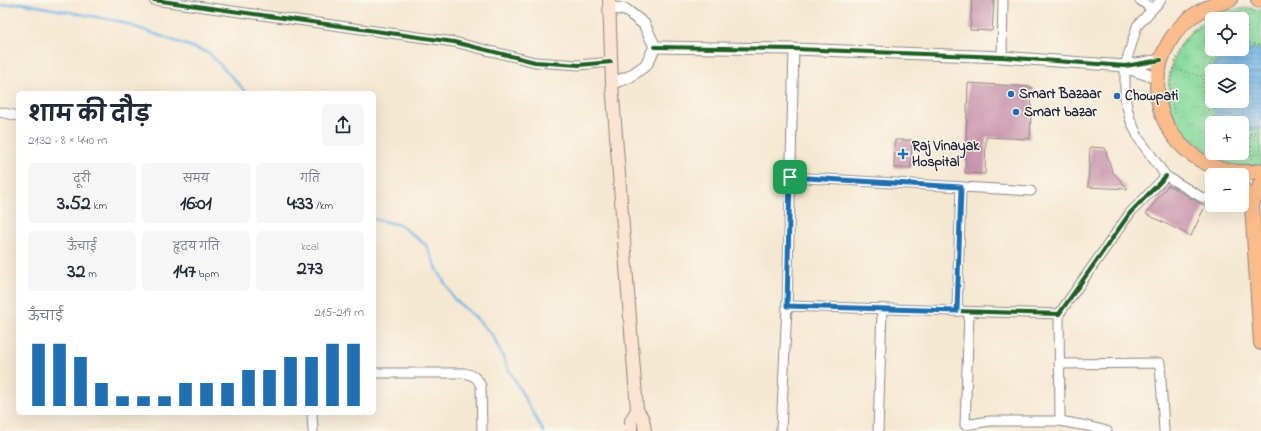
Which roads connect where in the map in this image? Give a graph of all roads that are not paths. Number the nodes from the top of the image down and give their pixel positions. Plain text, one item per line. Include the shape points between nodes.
1 (154, 0) edge
2 (1003, 0) edge
3 (1140, 0) edge
4 (1161, 0) edge
5 (1230, 0) edge
6 (1212, 2) edge
7 (609, 3) edge
8 (1152, 9) junction
9 (655, 47) junction
10 (794, 49) junction
11 (1002, 57) junction
12 (1161, 60) junction
13 (611, 62) junction
14 (1124, 66) junction
15 (1157, 78) junction
16 (612, 83) junction
17 (0, 112) edge
18 (16, 116) edge
19 (1214, 168) edge
20 (1166, 176) junction
21 (790, 177) junction
22 (1261, 183) edge
23 (961, 187) junction
24 (1031, 191) dead end
25 (1205, 198) edge
26 (1249, 202) edge
27 (1248, 212) edge
28 (787, 306) junction
29 (882, 309) junction
30 (957, 311) junction
31 (969, 312) junction
32 (1059, 314) junction
33 (1261, 343) edge
34 (1059, 364) junction
35 (376, 373) edge
36 (637, 410) junction
37 (312, 415) edge
38 (1060, 421) junction
39 (313, 431) edge
40 (482, 431) edge
41 (631, 431) edge
42 (645, 431) edge
43 (781, 431) edge
44 (878, 431) edge
45 (1107, 431) edge
46 (1164, 431) edge

1 - 13 street via 454,42 535,62 579,65
2 - 11 street
3 - 8 street
4 - 8 street
5 - 6 main road
6 - 12 main road via 1185,22 1175,33
7 - 9 street via 626,10 644,24
7 - 13 main road
8 - 14 street via 1137,26
9 - 10 street
9 - 16 street via 646,65 629,77
10 - 11 street
10 - 21 street
11 - 14 street
12 - 14 street
12 - 15 main road
13 - 16 main road
14 - 15 street
14 - 20 street via 1125,98 1130,119 1139,139
15 - 19 main road via 1158,98 1164,120 1176,140 1192,156
16 - 36 main road
17 - 18 street
20 - 25 street
20 - 32 street via 1130,213
21 - 23 street
21 - 28 street
22 - 26 main road
23 - 24 street
23 - 30 street
27 - 33 main road
28 - 29 street
28 - 43 street
29 - 30 street
29 - 44 street
30 - 31 street
31 - 32 street
31 - 38 street via 965,425
32 - 34 street
34 - 38 street
34 - 46 street via 1160,363
35 - 40 street via 472,375 481,386
36 - 41 main road via 632,420
36 - 42 main road via 644,419
37 - 39 street
38 - 45 street

